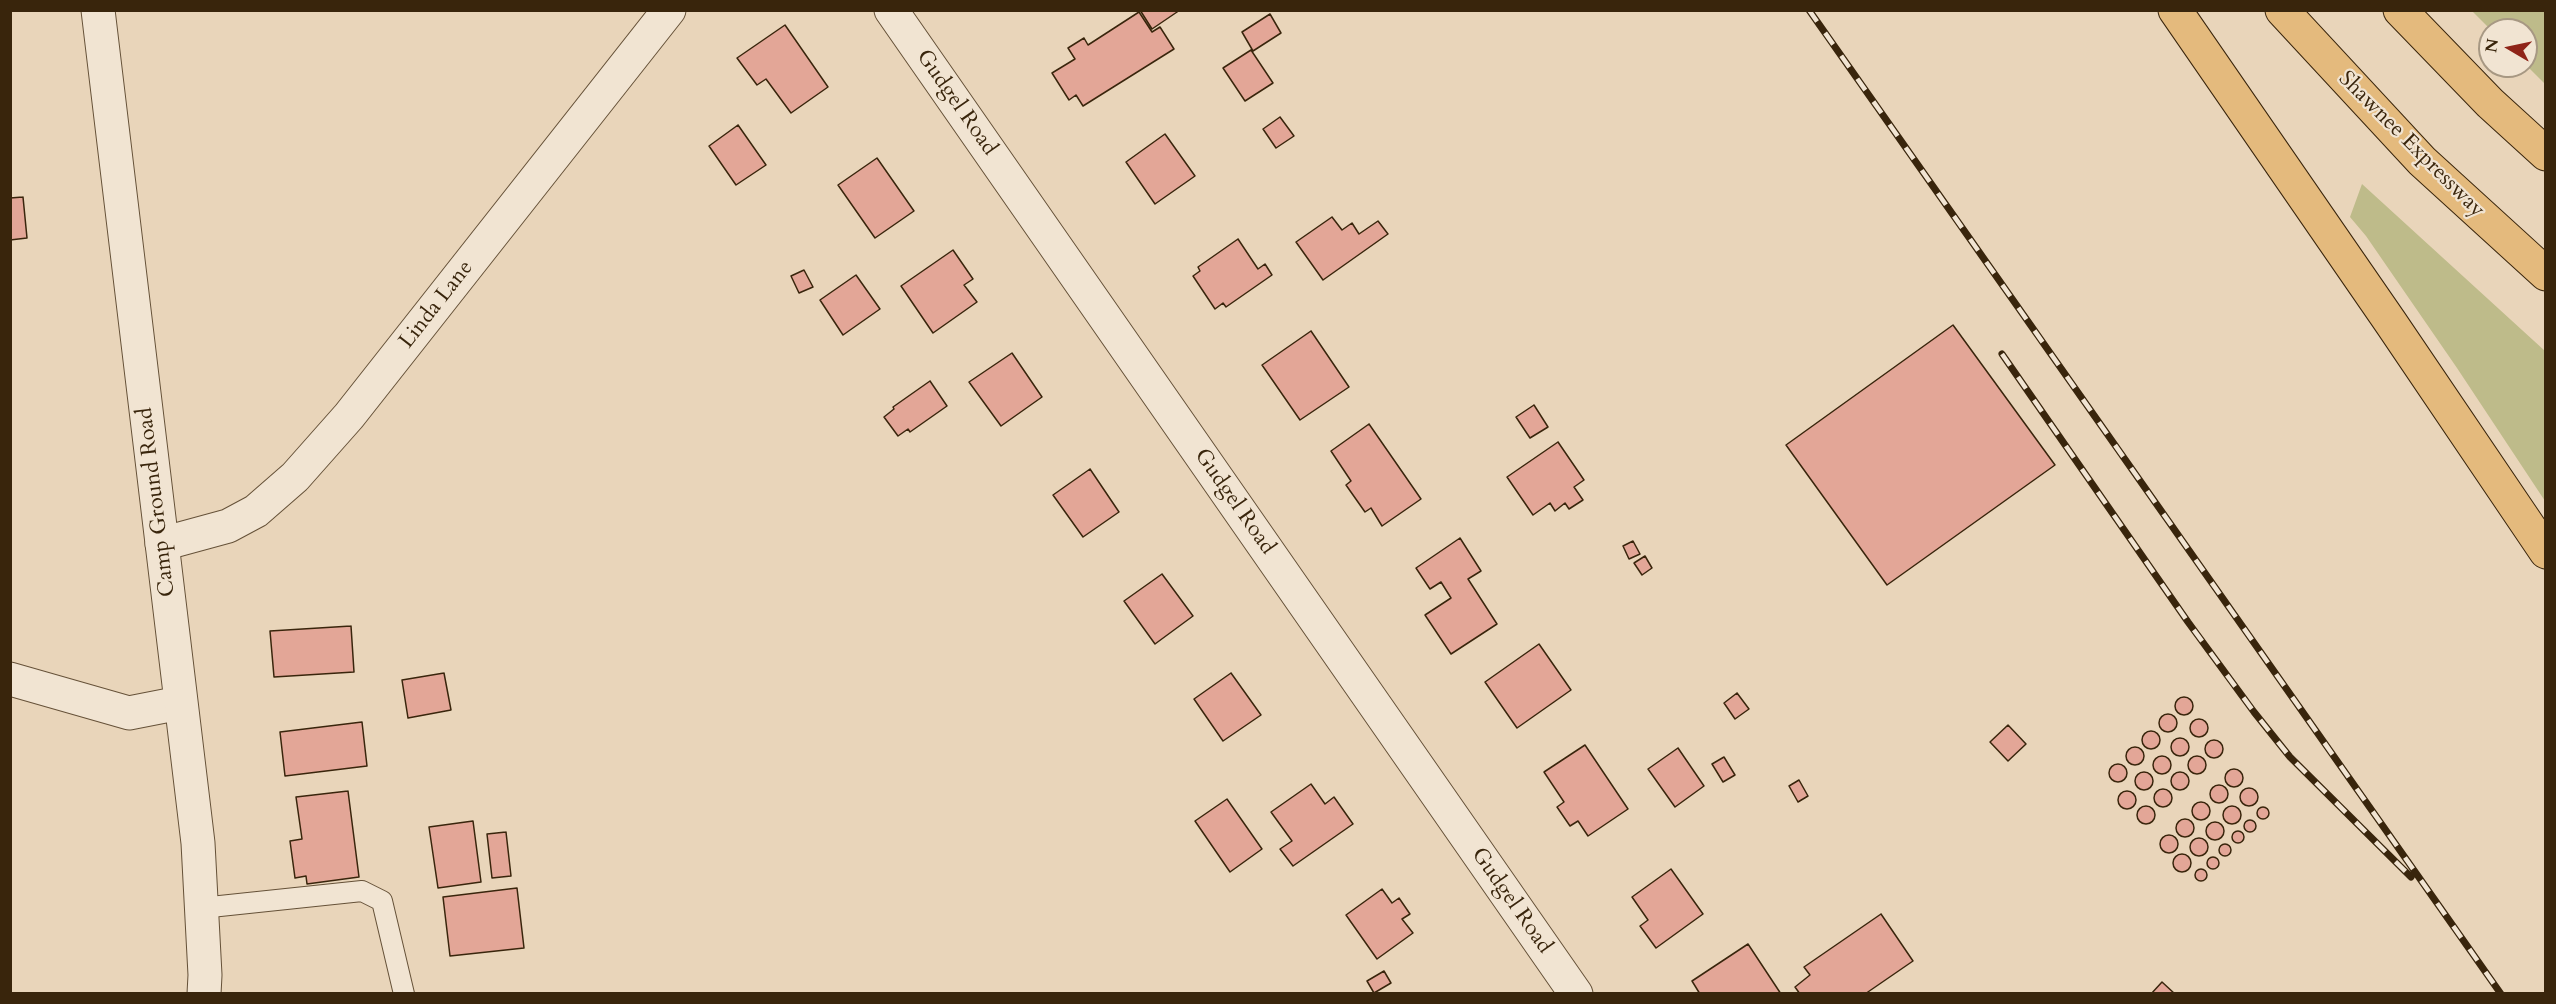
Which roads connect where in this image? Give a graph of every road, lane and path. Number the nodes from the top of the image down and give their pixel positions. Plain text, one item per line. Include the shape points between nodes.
1 (98, 10) edge
2 (669, 10) edge
3 (891, 10) edge
4 (2175, 10) edge
5 (2282, 10) edge
6 (2400, 10) edge
7 (2546, 154) edge
8 (2546, 274) edge
9 (162, 544) junction
10 (2546, 552) edge
11 (10, 679) edge
12 (180, 703) junction
13 (201, 909) junction
14 (204, 993) edge
15 (404, 993) edge
16 (1576, 993) edge

1 - 9 street, Camp Ground Road
2 - 9 street, Linda Lane via 349,416 295,477 256,511 228,526
3 - 16 street, Gudgel Road
4 - 10 highway
5 - 8 highway, Shawnee Expressway via 2422,160
6 - 7 highway via 2490,103
9 - 12 street, Camp Ground Road
11 - 12 street via 129,713
12 - 13 street, Camp Ground Road via 198,843
13 - 14 street, Camp Ground Road
13 - 15 lane via 362,891 382,901

